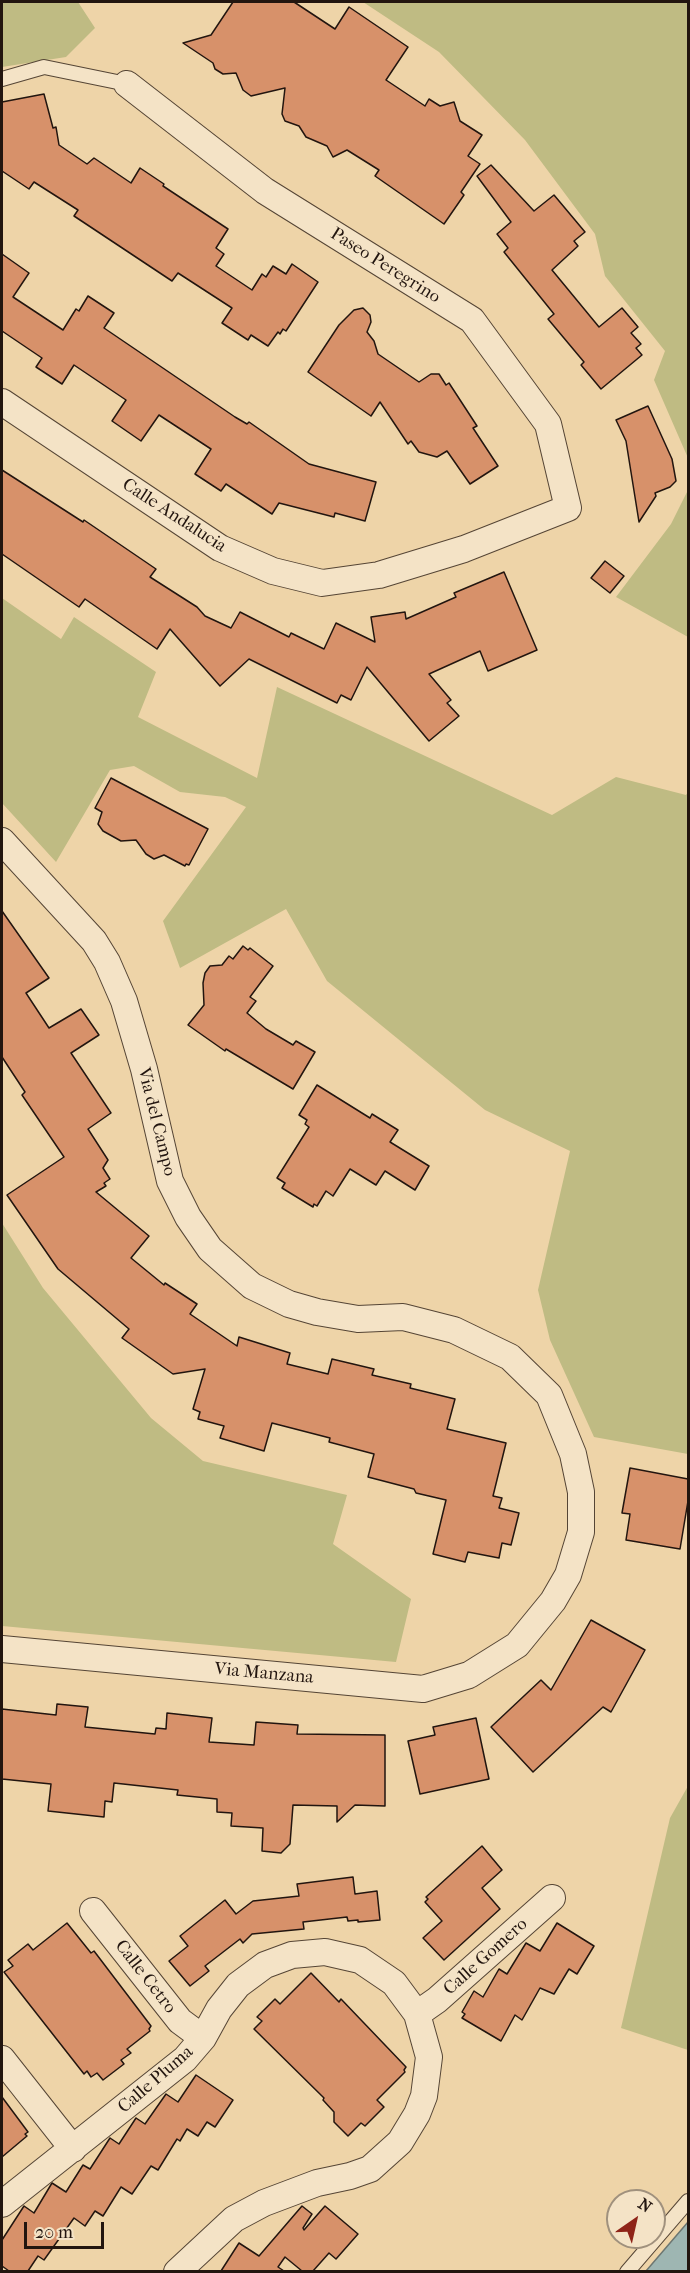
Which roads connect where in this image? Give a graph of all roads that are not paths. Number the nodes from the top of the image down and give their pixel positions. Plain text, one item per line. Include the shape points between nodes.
1 (2, 79) edge
2 (127, 84) joint
3 (2, 402) edge
4 (568, 507) joint
5 (2, 841) edge
6 (517, 1645) joint
7 (2, 1649) edge
8 (552, 1898) dead end
9 (93, 1911) dead end
10 (417, 2014) junction
11 (203, 2038) junction
12 (2, 2060) edge
13 (73, 2149) junction
14 (688, 2201) edge
15 (2, 2204) edge
16 (177, 2271) edge
17 (627, 2271) edge

1 - 2 lane via 44,67
2 - 4 street, Paseo Peregrino via 265,191 472,320 548,424
3 - 4 street, Calle Andalucia via 220,548 273,571 322,583 379,575 464,549
5 - 6 street, Via del Campo via 94,941 107,962 124,1001 144,1069 170,1181 210,1249 252,1286 289,1304 358,1319 403,1317 454,1330 510,1357 549,1395 573,1454 581,1492 581,1532 568,1575 553,1601
6 - 7 street, Via Manzana via 469,1675 423,1689
8 - 10 street, Calle Gomero
9 - 11 street, Calle Cetro via 180,2021
10 - 11 street, Calle Pluma via 394,1983 360,1960 325,1953 292,1955 265,1965 238,1984
10 - 16 street, Calle Pluma via 429,2057 427,2078 417,2114 400,2142 370,2169 290,2192 234,2219
11 - 13 street, Calle Pluma via 185,2059
12 - 13 street
13 - 15 street, Calle Pluma
14 - 17 lane

